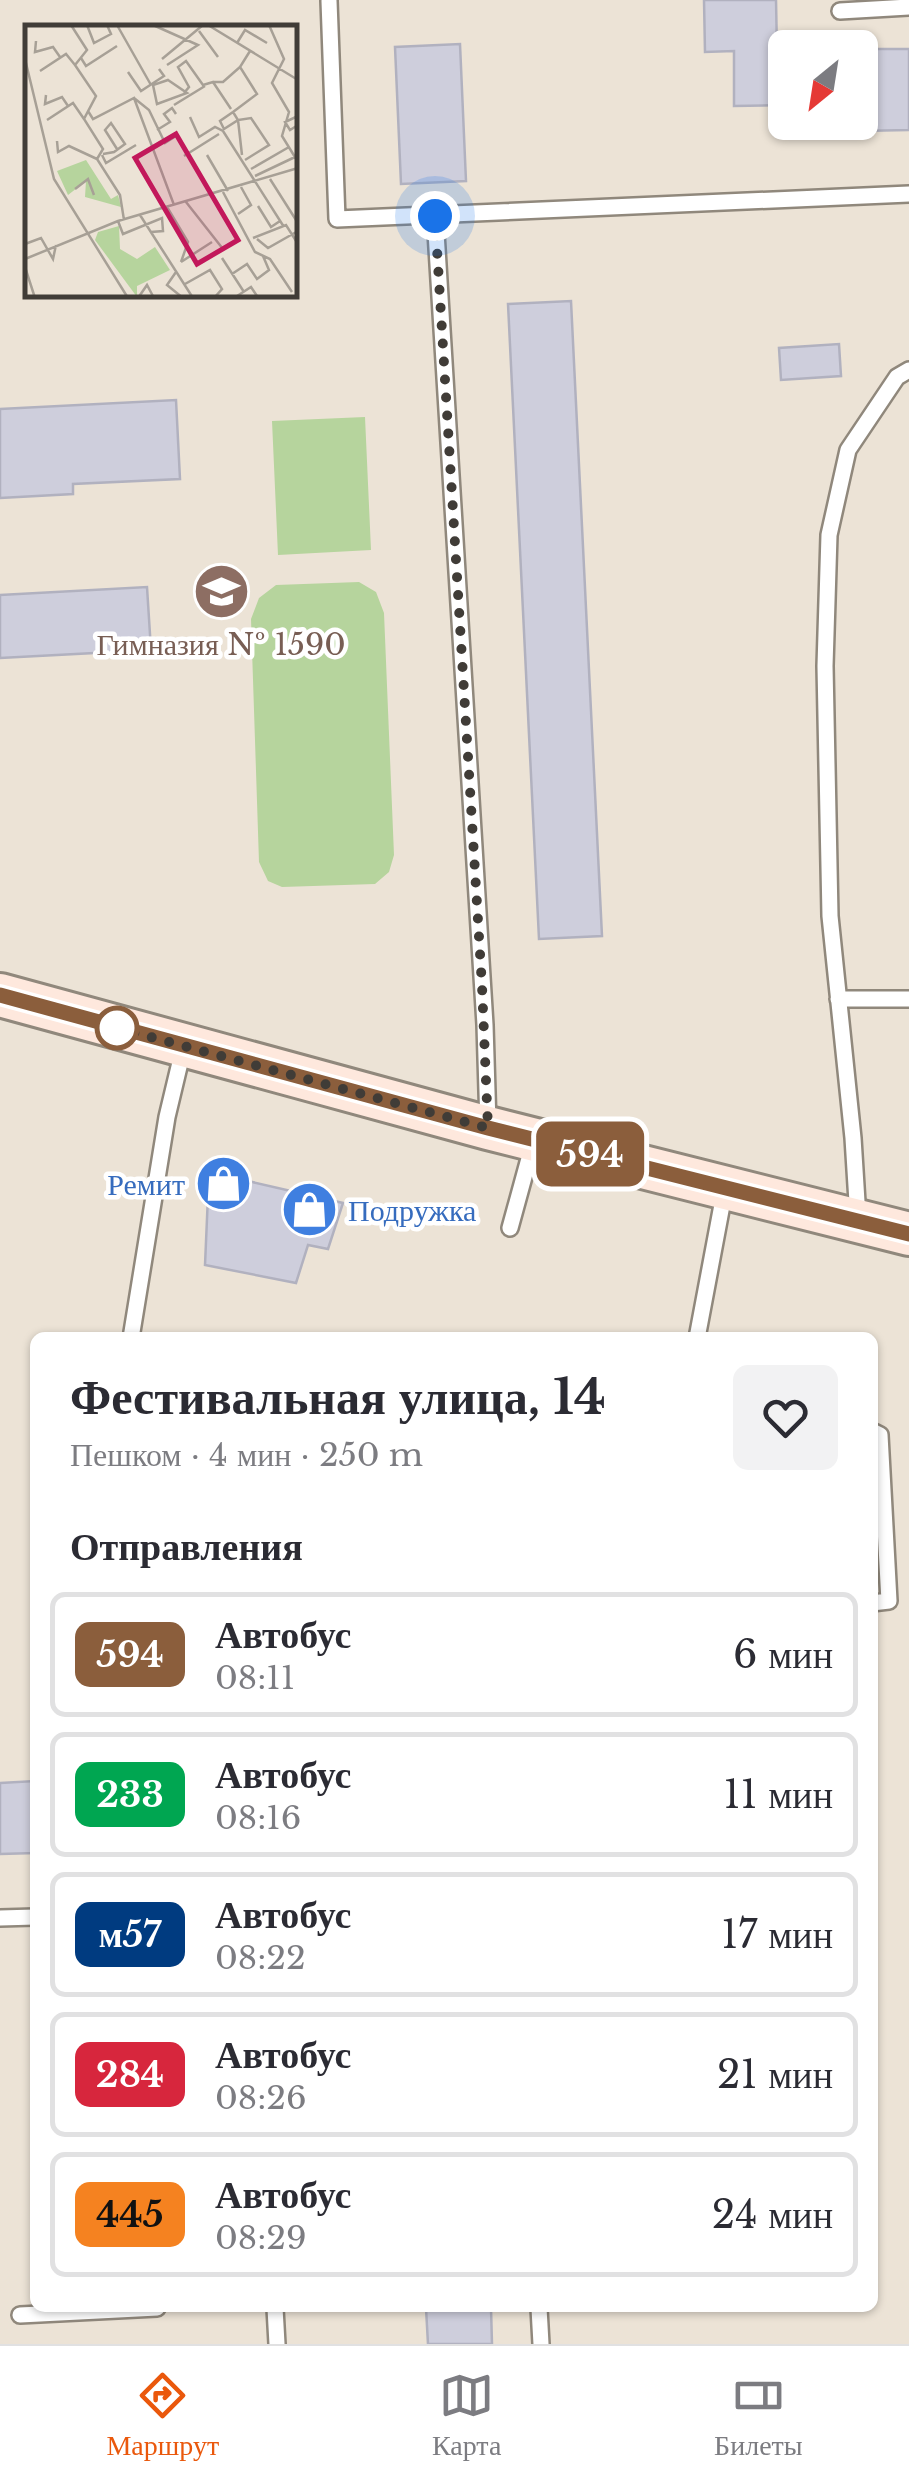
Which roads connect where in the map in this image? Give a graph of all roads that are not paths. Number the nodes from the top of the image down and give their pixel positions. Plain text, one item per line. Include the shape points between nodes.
1 (329, 1) edge
2 (909, 7) edge
3 (840, 11) dead end
4 (909, 194) edge
5 (435, 216) junction
6 (909, 370) edge
7 (0, 995) edge
8 (838, 998) junction
9 (909, 1000) edge
10 (184, 1046) junction
11 (488, 1128) junction
12 (534, 1140) junction
13 (725, 1188) junction
14 (858, 1222) junction
15 (510, 1228) dead end
16 (909, 1234) edge
17 (131, 1332) edge
18 (698, 1332) edge
19 (878, 1435) edge
20 (878, 1602) edge
21 (30, 1917) edge
22 (0, 1918) edge
23 (78, 2312) edge
24 (275, 2312) edge
25 (539, 2312) edge
26 (20, 2315) dead end
27 (276, 2344) edge
28 (541, 2344) edge

1 - 5 lane via 337,219
2 - 3 lane
4 - 5 lane
5 - 11 lane
6 - 8 lane via 897,376 848,450 828,535 830,916
7 - 10 street
8 - 9 lane
8 - 14 lane
10 - 11 street
10 - 17 lane
11 - 12 street
12 - 13 street
12 - 15 lane
13 - 14 street
13 - 18 lane
14 - 16 street
19 - 20 lane via 888,1602
21 - 22 lane
23 - 26 lane
24 - 27 lane
25 - 28 lane

